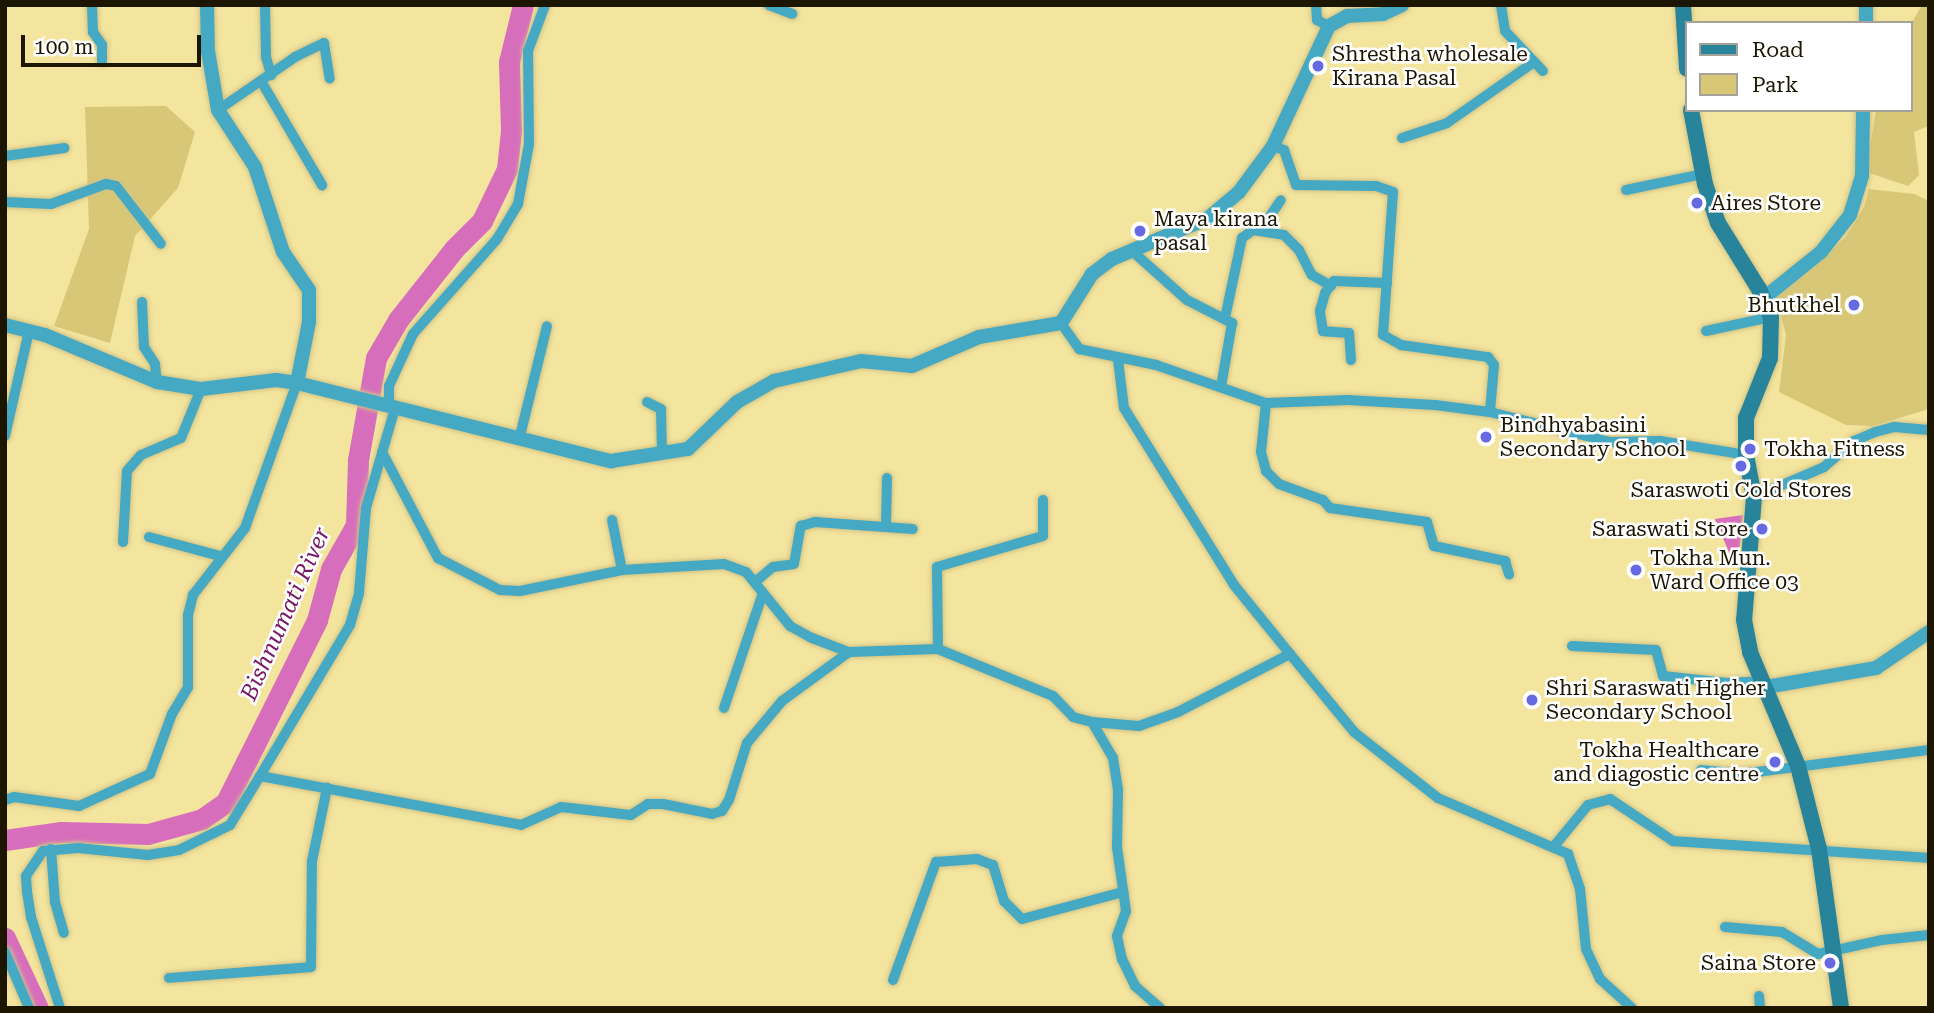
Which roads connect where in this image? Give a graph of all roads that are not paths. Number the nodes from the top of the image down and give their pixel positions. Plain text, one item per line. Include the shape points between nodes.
1 (93, 5) edge
2 (207, 5) edge
3 (265, 5) edge
4 (545, 5) edge
5 (769, 5) edge
6 (1317, 5) edge
7 (1402, 5) edge
8 (1501, 5) edge
9 (1683, 5) edge
10 (792, 13) dead end
11 (1329, 26) junction
12 (1686, 53) edge
13 (102, 61) dead end
14 (1534, 62) junction
15 (1543, 71) dead end
16 (266, 78) junction
17 (330, 79) dead end
18 (218, 110) junction
19 (1691, 112) edge
20 (1863, 112) edge
21 (1402, 138) dead end
22 (1273, 146) junction
23 (64, 148) dead end
24 (5, 156) edge
25 (1703, 174) junction
26 (322, 185) dead end
27 (1626, 190) dead end
28 (1281, 200) dead end
29 (5, 202) edge
30 (1261, 231) junction
31 (161, 244) dead end
32 (1131, 250) junction
33 (1387, 283) junction
34 (1331, 286) junction
35 (1764, 298) junction
36 (142, 302) dead end
37 (1771, 317) junction
38 (1225, 318) junction
39 (1061, 323) junction
40 (5, 325) edge
41 (547, 326) dead end
42 (29, 331) junction
43 (1706, 331) dead end
44 (1351, 359) dead end
45 (1118, 360) junction
46 (157, 382) junction
47 (297, 383) junction
48 (1221, 387) junction
49 (201, 389) junction
50 (647, 402) dead end
51 (1266, 403) junction
52 (388, 406) junction
53 (1490, 412) junction
54 (1929, 430) edge
55 (5, 436) edge
56 (520, 436) junction
57 (382, 452) junction
58 (662, 452) junction
59 (1746, 455) junction
60 (887, 478) dead end
61 (1754, 497) junction
62 (1043, 500) dead end
63 (612, 520) dead end
64 (886, 526) junction
65 (913, 529) dead end
66 (149, 537) dead end
67 (123, 542) dead end
68 (220, 556) junction
69 (622, 569) junction
70 (1509, 574) dead end
71 (755, 582) junction
72 (763, 593) junction
73 (1926, 638) edge
74 (1572, 646) dead end
75 (938, 649) junction
76 (849, 652) junction
77 (1290, 654) junction
78 (1765, 684) junction
79 (724, 708) dead end
80 (1092, 722) junction
81 (1929, 750) edge
82 (1798, 766) junction
83 (1701, 770) dead end
84 (260, 776) junction
85 (327, 788) junction
86 (5, 800) edge
87 (1555, 845) junction
88 (51, 849) junction
89 (1819, 849) junction
90 (1929, 858) edge
91 (1123, 891) junction
92 (1725, 927) dead end
93 (64, 933) dead end
94 (1929, 935) edge
95 (5, 952) edge
96 (1832, 952) junction
97 (169, 978) dead end
98 (893, 980) dead end
99 (29, 1008) edge
100 (60, 1008) edge
101 (1160, 1008) edge
102 (1632, 1008) edge
103 (1841, 1008) edge

1 - 13 street via 93,32 102,45
2 - 18 street via 208,51
3 - 16 street
4 - 52 street via 528,51 529,144 518,204 497,239 413,334 389,386
5 - 10 street
6 - 11 street via 1317,20
7 - 11 street via 1383,14 1347,16
8 - 14 street via 1505,31
9 - 12 main road
11 - 22 street
14 - 15 street
14 - 21 street via 1447,123
16 - 17 street via 324,43
16 - 18 street
16 - 26 street
18 - 47 street via 255,167 283,252 309,290 309,323
19 - 25 main road
20 - 35 street via 1862,176 1850,215 1821,252
22 - 32 street via 1239,192 1208,218
22 - 33 street via 1283,150 1296,185 1376,186 1394,192
23 - 24 street
25 - 27 street
25 - 35 main road via 1718,223
28 - 30 street
29 - 31 street via 51,204 106,184 116,186
30 - 34 street via 1283,235 1299,250 1312,275
30 - 38 street via 1242,238
32 - 38 street via 1187,300
32 - 39 street via 1092,274
33 - 34 street via 1334,281
33 - 53 street via 1383,335 1401,345 1488,357 1494,365
34 - 44 street via 1320,311 1323,331 1349,333
35 - 37 main road
36 - 46 street via 145,347 155,364
37 - 43 street
37 - 59 main road via 1773,344 1746,418
38 - 48 street via 1232,323
39 - 45 street via 1079,349
39 - 58 street via 979,337 912,366 861,361 775,381 737,402 695,448
40 - 42 street
41 - 56 street
42 - 46 street
42 - 55 street
45 - 48 street via 1135,359
45 - 77 street via 1124,408 1234,585
46 - 49 street
47 - 49 street via 276,380
47 - 52 street
47 - 68 street via 245,528
48 - 51 street
49 - 67 street via 181,438 141,455 127,471
50 - 58 street via 661,409
51 - 53 street via 1348,400
51 - 70 street via 1261,452 1266,471 1279,484 1323,500 1330,508 1427,522 1434,546 1505,561
52 - 56 street
52 - 57 street
53 - 59 street via 1610,442 1660,441
54 - 61 street via 1894,427 1875,432 1854,441 1824,467
56 - 58 street via 611,461
57 - 69 street via 438,558 500,590 520,592
57 - 84 street via 366,508 359,593 350,625
59 - 61 main road
60 - 64 street
61 - 78 main road via 1744,620 1750,652
62 - 75 street via 1043,536 937,567
63 - 69 street
64 - 65 street
64 - 71 street via 815,522 801,526 794,564 773,567
66 - 68 street
68 - 86 street via 193,595 188,615 188,687 150,774 79,806 14,797
69 - 71 street via 724,564 746,572
71 - 72 street
72 - 76 street via 790,626
72 - 79 street
73 - 78 street via 1876,668
74 - 78 street via 1656,650 1664,676
75 - 76 street
75 - 80 street via 1053,696 1073,717
76 - 85 street via 782,701 747,743 729,800 722,811 712,814 663,804 648,804 631,814 561,807 521,825
77 - 80 street via 1178,712 1139,726
77 - 87 street via 1354,732 1438,798 1460,811
78 - 82 main road
80 - 91 street via 1112,758
81 - 82 street
82 - 83 street via 1741,774
82 - 89 main road
84 - 85 street
84 - 88 street via 230,825 179,850 148,855
85 - 97 street via 312,861 311,967
87 - 89 street via 1588,805 1610,799 1673,841
87 - 102 street via 1568,854 1575,869 1590,959 1600,979
88 - 93 street via 55,902
88 - 100 street via 36,857 26,876 31,916
89 - 90 street
89 - 96 main road
91 - 98 street via 1022,919 1004,901 993,865 977,859 936,862
91 - 101 street via 1126,911 1117,936 1122,959 1135,986
92 - 96 street via 1782,932 1818,954
94 - 96 street
95 - 99 street
96 - 103 main road

